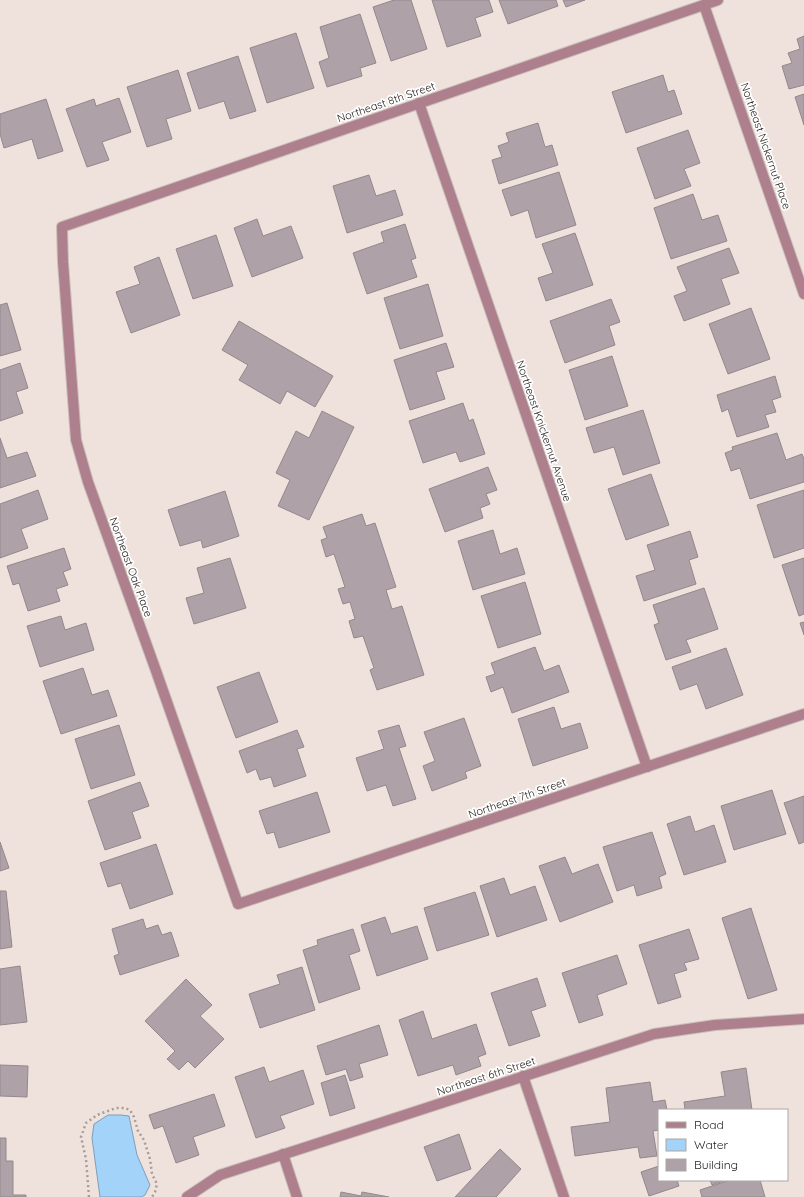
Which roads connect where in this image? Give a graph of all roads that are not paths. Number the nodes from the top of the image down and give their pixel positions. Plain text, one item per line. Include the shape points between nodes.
1 (718, 0) edge
2 (704, 5) junction
3 (419, 103) junction
4 (62, 226) joint
5 (804, 294) edge
6 (804, 714) edge
7 (647, 767) junction
8 (238, 904) joint
9 (804, 1019) edge
10 (523, 1076) junction
11 (283, 1154) junction
12 (187, 1197) edge
13 (298, 1197) edge
14 (564, 1197) edge

1 - 2 street, Northeast 8th Street
2 - 3 street, Northeast 8th Street
2 - 5 street, Northeast Nickernut Place
3 - 4 street, Northeast 8th Street
3 - 7 street, Northeast Knickernut Avenue
4 - 8 street, Northeast Oak Place via 76,440 88,482
6 - 7 street, Northeast 7th Street
7 - 8 street, Northeast 7th Street
9 - 10 street, Northeast 6th Street via 715,1025 654,1034
10 - 11 street, Northeast 6th Street
10 - 14 street
11 - 12 street, Northeast 6th Street via 220,1175
11 - 13 street

